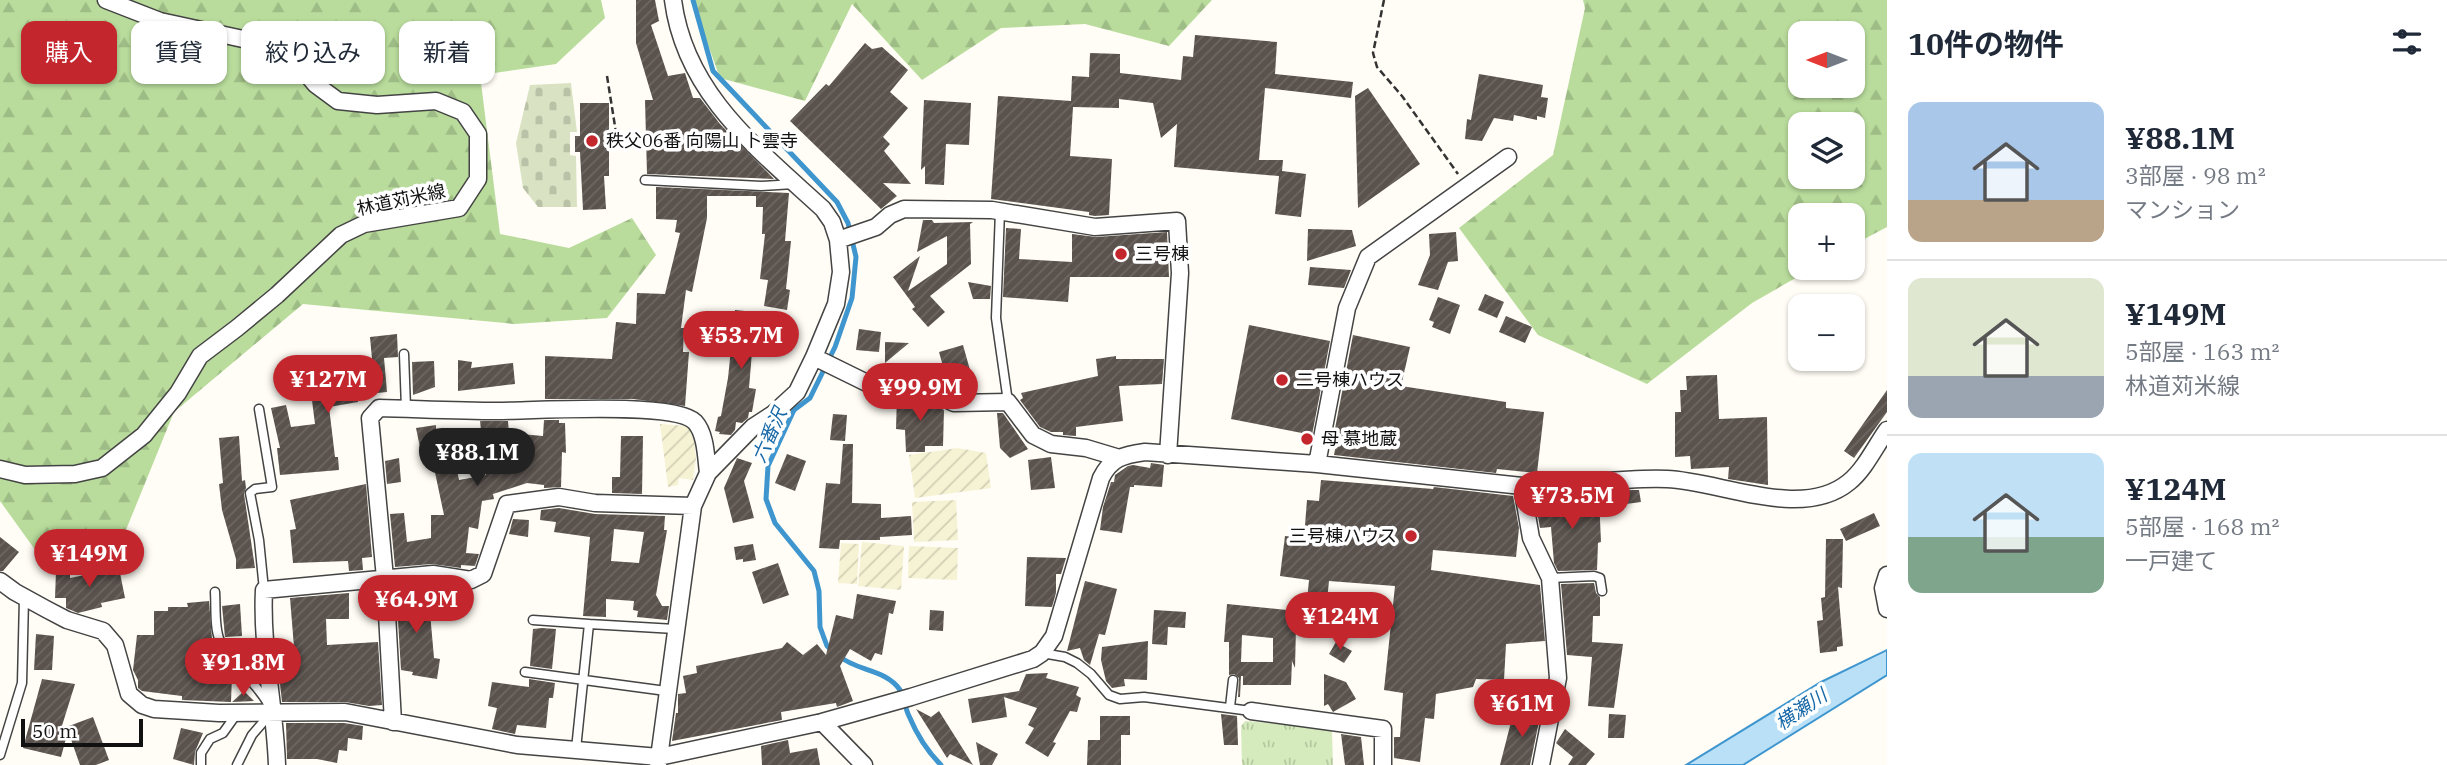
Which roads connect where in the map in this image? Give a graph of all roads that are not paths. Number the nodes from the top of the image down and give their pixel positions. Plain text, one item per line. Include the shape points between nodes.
1 (106, 0) edge
2 (673, 0) edge
3 (1508, 157) dead end
4 (646, 180) dead end
5 (796, 184) junction
6 (1000, 211) junction
7 (838, 240) junction
8 (404, 354) dead end
9 (818, 359) junction
10 (1008, 402) junction
11 (405, 408) junction
12 (259, 409) dead end
13 (1887, 430) edge
14 (1168, 455) junction
15 (1116, 457) junction
16 (1317, 464) junction
17 (0, 469) edge
18 (708, 473) junction
19 (1522, 486) junction
20 (693, 506) junction
21 (1887, 575) edge
22 (1550, 578) junction
23 (385, 579) junction
24 (0, 581) edge
25 (264, 590) junction
26 (1602, 591) dead end
27 (215, 592) dead end
28 (24, 598) junction
29 (1887, 609) edge
30 (533, 620) dead end
31 (589, 624) junction
32 (676, 629) junction
33 (1042, 653) junction
34 (525, 672) dead end
35 (583, 680) junction
36 (1233, 680) dead end
37 (666, 691) junction
38 (1230, 707) junction
39 (273, 711) junction
40 (1251, 711) joint
41 (238, 712) junction
42 (393, 722) junction
43 (822, 722) junction
44 (576, 749) junction
45 (0, 755) edge
46 (658, 761) edge
47 (201, 765) edge
48 (237, 765) edge
49 (277, 765) edge
50 (864, 765) edge
51 (1383, 765) edge
52 (1541, 765) edge

1 - 17 street, 林道苅米線 via 160,21 243,39 295,60 315,85 338,101 377,105 436,101 463,112 478,134 478,179 459,208 364,224 341,235 257,312 200,356 144,435 102,468 75,474 25,475
2 - 5 street via 676,24 697,76 716,104
3 - 16 street via 1374,251 1365,262 1348,308
4 - 5 lane
5 - 7 street via 823,209
6 - 7 street via 904,209 877,227
6 - 10 lane via 996,318
6 - 14 street via 1095,227 1177,221 1180,273
7 - 9 street via 841,272 836,304
8 - 11 lane
9 - 10 street via 869,384 917,385 954,403
9 - 18 street via 797,392 753,427
10 - 15 street via 1034,435 1051,444
11 - 18 street via 500,411 575,407 677,413 696,423
11 - 23 street via 379,408 370,418
12 - 25 lane via 272,487 250,493
13 - 19 street via 1848,483 1811,498 1753,495 1689,480 1648,478
14 - 15 street via 1145,452
14 - 16 street
15 - 33 street via 1101,478 1054,636
16 - 19 street
18 - 20 street
19 - 22 street via 1531,538
20 - 23 street via 595,503 559,497 507,504 483,574 477,578 433,574
20 - 32 street
21 - 29 street via 1883,588
22 - 26 lane via 1594,576 1602,581
22 - 52 street via 1558,678
23 - 25 street
23 - 42 street
24 - 28 street
25 - 39 street
27 - 39 lane via 219,639
28 - 41 street via 67,620 103,631 116,645 129,694 142,705
28 - 45 lane via 22,683
30 - 31 lane
31 - 32 lane
31 - 35 lane
32 - 37 street
33 - 38 lane via 1077,663 1109,695 1120,699 1144,697
33 - 43 street via 1023,663
34 - 35 lane
35 - 37 lane
35 - 44 lane
36 - 38 lane
37 - 46 street
38 - 40 lane
39 - 41 street
39 - 42 street via 345,712
39 - 48 lane via 252,735
39 - 49 street
40 - 51 street via 1383,729
41 - 47 lane via 223,733 210,739 201,753
42 - 44 street via 517,745
43 - 46 street
43 - 50 street
44 - 46 street

